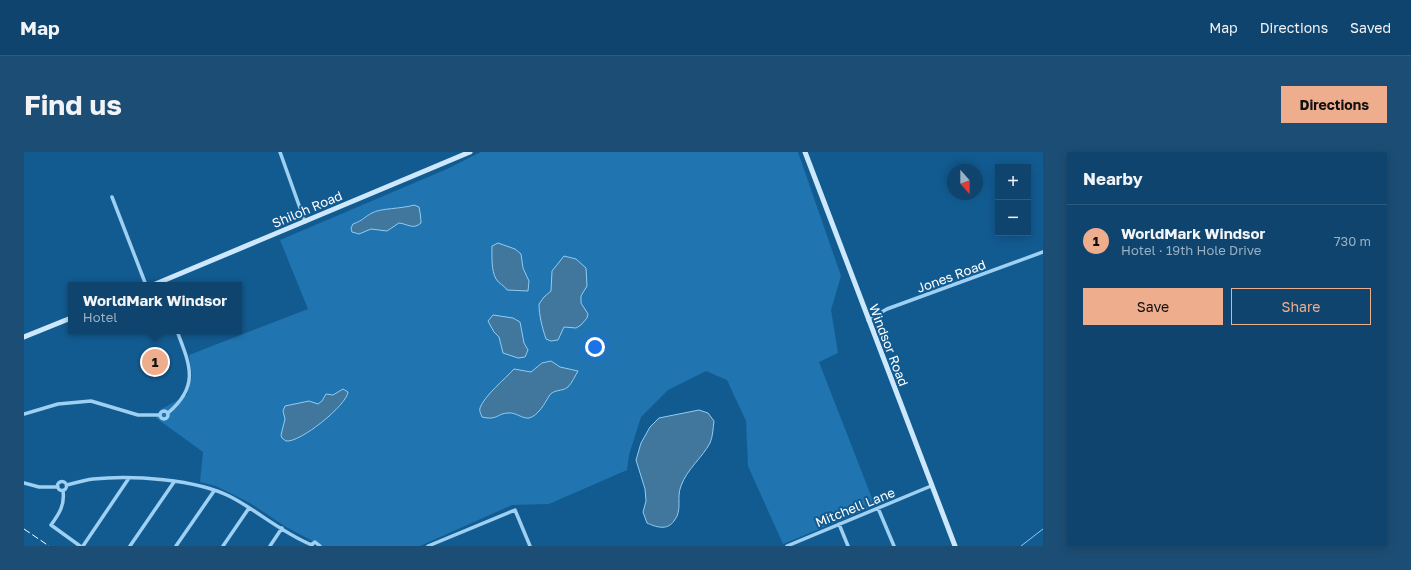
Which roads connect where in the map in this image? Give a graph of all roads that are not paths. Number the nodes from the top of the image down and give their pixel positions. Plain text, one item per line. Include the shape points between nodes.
1 (280, 152) edge
2 (470, 152) edge
3 (805, 152) edge
4 (112, 197) dead end
5 (305, 222) junction
6 (1043, 252) edge
7 (145, 282) edge
8 (162, 282) edge
9 (68, 319) edge
10 (868, 320) junction
11 (178, 334) edge
12 (24, 337) edge
13 (168, 413) junction
14 (24, 414) edge
15 (160, 416) junction
16 (129, 478) junction
17 (174, 482) junction
18 (24, 483) edge
19 (67, 485) junction
20 (931, 486) junction
21 (58, 487) junction
22 (63, 491) junction
23 (214, 491) junction
24 (249, 508) junction
25 (878, 508) junction
26 (839, 524) junction
27 (282, 528) junction
28 (799, 541) junction
29 (311, 545) edge
30 (80, 546) edge
31 (83, 546) edge
32 (130, 546) edge
33 (176, 546) edge
34 (223, 546) edge
35 (270, 546) edge
36 (320, 546) edge
37 (428, 546) edge
38 (530, 546) edge
39 (787, 546) edge
40 (801, 546) edge
41 (848, 546) edge
42 (894, 546) edge
43 (955, 546) edge

1 - 5 street
2 - 5 main road, Shiloh Road
3 - 10 main road, Windsor Road
4 - 7 street
5 - 8 main road, Shiloh Road
6 - 10 street, Jones Road via 887,309
9 - 12 main road
10 - 20 main road, Windsor Road
11 - 13 street via 188,359 190,376 184,396
13 - 15 street via 163,411
13 - 15 street via 166,419
14 - 15 street via 58,404 91,401 138,415
16 - 17 street
16 - 19 street via 92,479
16 - 31 street
17 - 23 street
17 - 32 street
18 - 21 street via 39,487
19 - 21 street via 61,482
19 - 22 street
20 - 25 street, Mitchell Lane
20 - 43 main road, Windsor Road
21 - 22 street
22 - 30 street via 64,502 51,525
23 - 24 street via 230,496
23 - 33 street
24 - 27 street
24 - 34 street
25 - 26 street, Mitchell Lane
25 - 42 street
26 - 28 street, Mitchell Lane
26 - 41 street
27 - 29 street
27 - 35 street
28 - 39 street, Mitchell Lane
28 - 40 street
29 - 36 street via 317,542
37 - 38 street via 515,510

